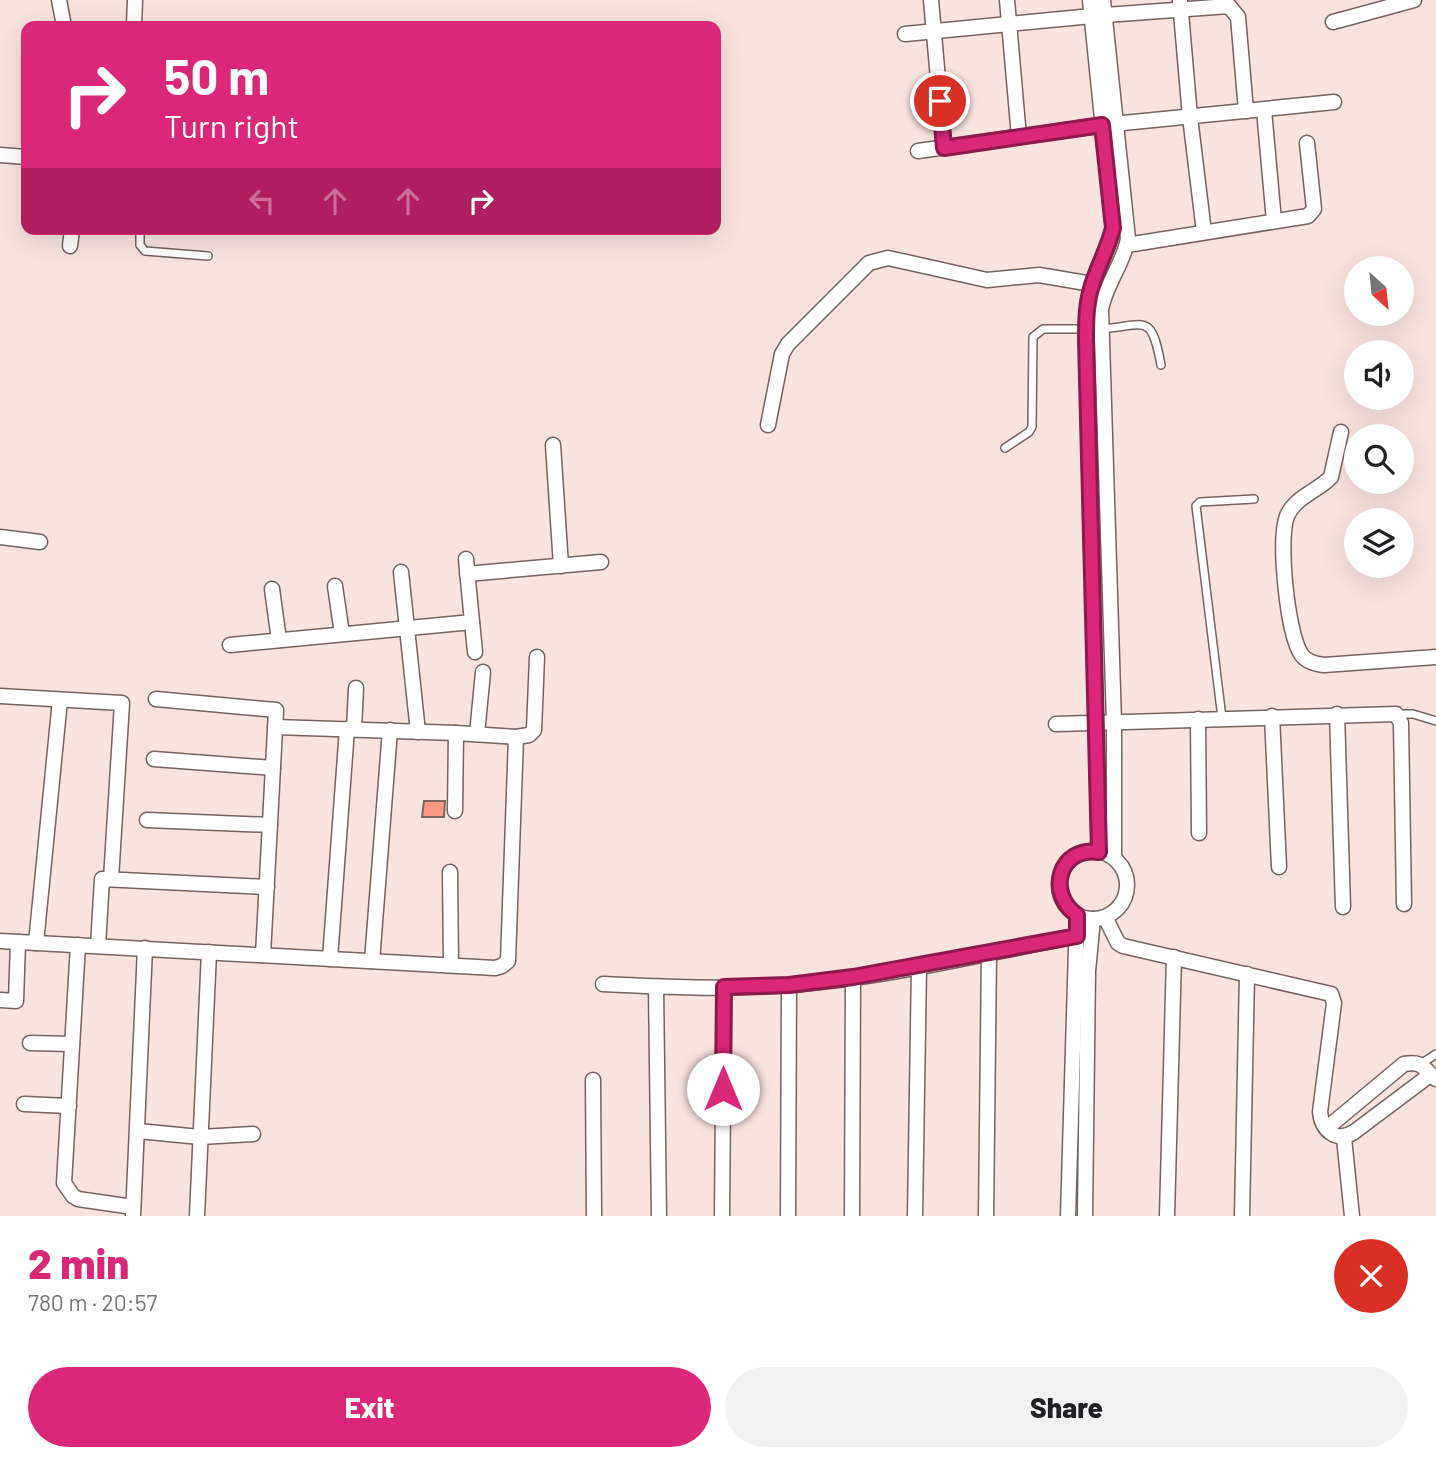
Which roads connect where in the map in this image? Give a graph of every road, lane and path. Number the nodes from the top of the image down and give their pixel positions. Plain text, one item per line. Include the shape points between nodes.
1 (59, 0) edge
2 (135, 0) edge
3 (931, 0) edge
4 (1007, 0) edge
5 (1090, 0) edge
6 (1414, 0) edge
7 (1181, 4) edge
8 (1100, 10) edge
9 (63, 21) edge
10 (134, 21) edge
11 (1333, 22) dead end
12 (1009, 24) junction
13 (933, 32) junction
14 (905, 34) dead end
15 (1334, 102) dead end
16 (1264, 110) junction
17 (1246, 111) junction
18 (1189, 117) junction
19 (1109, 124) junction
20 (1019, 137) junction
21 (1307, 143) dead end
22 (944, 148) junction
23 (918, 151) dead end
24 (0, 155) edge
25 (21, 157) edge
26 (1274, 221) junction
27 (1204, 232) junction
28 (72, 235) edge
29 (140, 235) edge
30 (1127, 245) junction
31 (71, 246) dead end
32 (208, 256) dead end
33 (1092, 284) junction
34 (1102, 328) junction
35 (1086, 329) junction
36 (1161, 365) dead end
37 (768, 425) dead end
38 (1341, 432) dead end
39 (553, 445) dead end
40 (1005, 448) dead end
41 (1254, 499) dead end
42 (0, 537) edge
43 (40, 541) dead end
44 (601, 562) dead end
45 (561, 566) junction
46 (401, 572) dead end
47 (335, 586) dead end
48 (272, 589) dead end
49 (472, 622) junction
50 (342, 634) junction
51 (279, 640) junction
52 (230, 645) dead end
53 (475, 652) dead end
54 (537, 657) dead end
55 (1436, 657) edge
56 (483, 672) dead end
57 (356, 688) dead end
58 (0, 697) edge
59 (156, 699) dead end
60 (60, 700) junction
61 (1337, 714) junction
62 (1396, 714) junction
63 (1272, 716) junction
64 (1222, 718) junction
65 (1198, 719) junction
66 (1436, 721) edge
67 (1096, 722) junction
68 (1114, 722) junction
69 (1056, 724) dead end
70 (275, 727) junction
71 (350, 729) junction
72 (390, 730) junction
73 (418, 732) junction
74 (456, 733) junction
75 (477, 734) junction
76 (516, 737) junction
77 (154, 759) dead end
78 (273, 768) junction
79 (455, 811) dead end
80 (147, 820) dead end
81 (270, 825) junction
82 (1199, 833) dead end
83 (1099, 852) junction
84 (1114, 858) junction
85 (1279, 867) dead end
86 (450, 872) dead end
87 (111, 879) junction
88 (267, 887) junction
89 (1404, 904) dead end
90 (1343, 907) dead end
91 (1077, 915) junction
92 (1099, 918) junction
93 (1077, 936) junction
94 (0, 941) edge
95 (18, 942) junction
96 (36, 943) junction
97 (78, 945) junction
98 (98, 946) junction
99 (145, 948) junction
100 (209, 952) junction
101 (989, 953) junction
102 (263, 955) junction
103 (1174, 957) junction
104 (330, 959) junction
105 (372, 961) junction
106 (451, 965) junction
107 (919, 966) junction
108 (1247, 974) junction
109 (853, 977) junction
110 (603, 984) dead end
111 (789, 985) junction
112 (656, 987) junction
113 (724, 987) junction
114 (0, 1000) edge
115 (30, 1043) dead end
116 (72, 1044) junction
117 (1436, 1054) edge
118 (1429, 1073) edge
119 (593, 1080) dead end
120 (24, 1104) dead end
121 (69, 1106) junction
122 (1327, 1128) junction
123 (138, 1132) junction
124 (253, 1134) dead end
125 (200, 1137) junction
126 (1344, 1138) junction
127 (133, 1212) edge
128 (197, 1216) edge
129 (594, 1216) edge
130 (659, 1216) edge
131 (722, 1216) edge
132 (788, 1216) edge
133 (852, 1216) edge
134 (915, 1216) edge
135 (986, 1216) edge
136 (1068, 1216) edge
137 (1085, 1216) edge
138 (1167, 1216) edge
139 (1242, 1216) edge
140 (1352, 1216) edge

1 - 9 street
2 - 10 street
3 - 13 street
4 - 12 street
5 - 8 street
6 - 11 street
7 - 8 street
7 - 17 street via 1228,6 1236,14
7 - 18 street
8 - 12 street
8 - 19 street
12 - 13 street
12 - 20 street
13 - 14 street
13 - 22 street
15 - 16 street
16 - 17 street
16 - 26 street
17 - 18 street
18 - 19 street
18 - 27 street
19 - 20 street
19 - 30 street
19 - 33 street via 1113,228
20 - 22 street
21 - 26 street via 1314,209 1308,216
22 - 23 street
24 - 25 street
26 - 27 street
27 - 30 street
28 - 31 street
29 - 32 lane via 139,245 145,251
30 - 34 street via 1104,297
33 - 35 street
33 - 37 street via 1039,275 987,280 888,258 869,263 788,344
34 - 35 lane
34 - 36 lane via 1147,326 1156,337
34 - 68 street
35 - 40 lane via 1044,329 1033,337 1032,427
35 - 67 street
38 - 55 street via 1331,477 1294,504 1284,527 1291,627 1301,654 1324,665
39 - 45 street
41 - 64 lane via 1196,506
42 - 43 street
44 - 45 street
45 - 49 street via 467,566
46 - 73 street
47 - 50 street
48 - 51 street
49 - 50 street
49 - 53 street
50 - 51 street
51 - 52 street
54 - 76 street via 534,730
56 - 75 street
57 - 71 street
58 - 60 street
59 - 70 street via 276,710
60 - 87 street via 122,703
60 - 96 street
61 - 62 street
61 - 63 street
61 - 90 street
62 - 66 lane
62 - 89 street via 1401,723
63 - 64 street
63 - 85 street
64 - 65 street
65 - 68 street
65 - 82 street
67 - 68 street
67 - 69 street
67 - 83 street
68 - 84 street
70 - 71 street
70 - 78 street
71 - 72 street
71 - 104 street
72 - 73 street
72 - 105 street
73 - 74 street
74 - 75 street
74 - 79 street
75 - 76 street
76 - 106 street via 508,961 495,968
77 - 78 street
78 - 81 street
80 - 81 street
81 - 88 street
83 - 84 street
83 - 91 street via 1076,856 1062,871 1059,891
84 - 92 street via 1127,888 1118,908
86 - 106 street
87 - 88 street
87 - 98 street via 102,879
88 - 102 street
91 - 92 street
91 - 93 street
92 - 103 street via 1118,943
92 - 137 street via 1088,971
93 - 101 street
93 - 136 street
94 - 95 street
95 - 96 street
95 - 114 street via 16,1001
96 - 97 street
97 - 98 street
97 - 116 street
98 - 99 street
99 - 100 street
99 - 123 street
100 - 102 street
100 - 125 street
101 - 107 street
101 - 135 street
102 - 104 street
103 - 108 street
103 - 138 street
104 - 105 street
105 - 106 street
107 - 109 street
107 - 134 street
108 - 122 street via 1327,992 1333,999 1320,1112
108 - 139 street
109 - 111 street
109 - 133 street
110 - 112 street
111 - 113 street
111 - 132 street
112 - 113 street
112 - 130 street
113 - 131 street
115 - 116 street
116 - 121 street
117 - 118 lane
118 - 122 street via 1415,1062 1404,1065
118 - 126 street
119 - 129 street
120 - 121 street
121 - 127 street via 64,1183 78,1199
122 - 126 street
123 - 125 street
123 - 127 street
124 - 125 street
125 - 128 street
126 - 140 street

